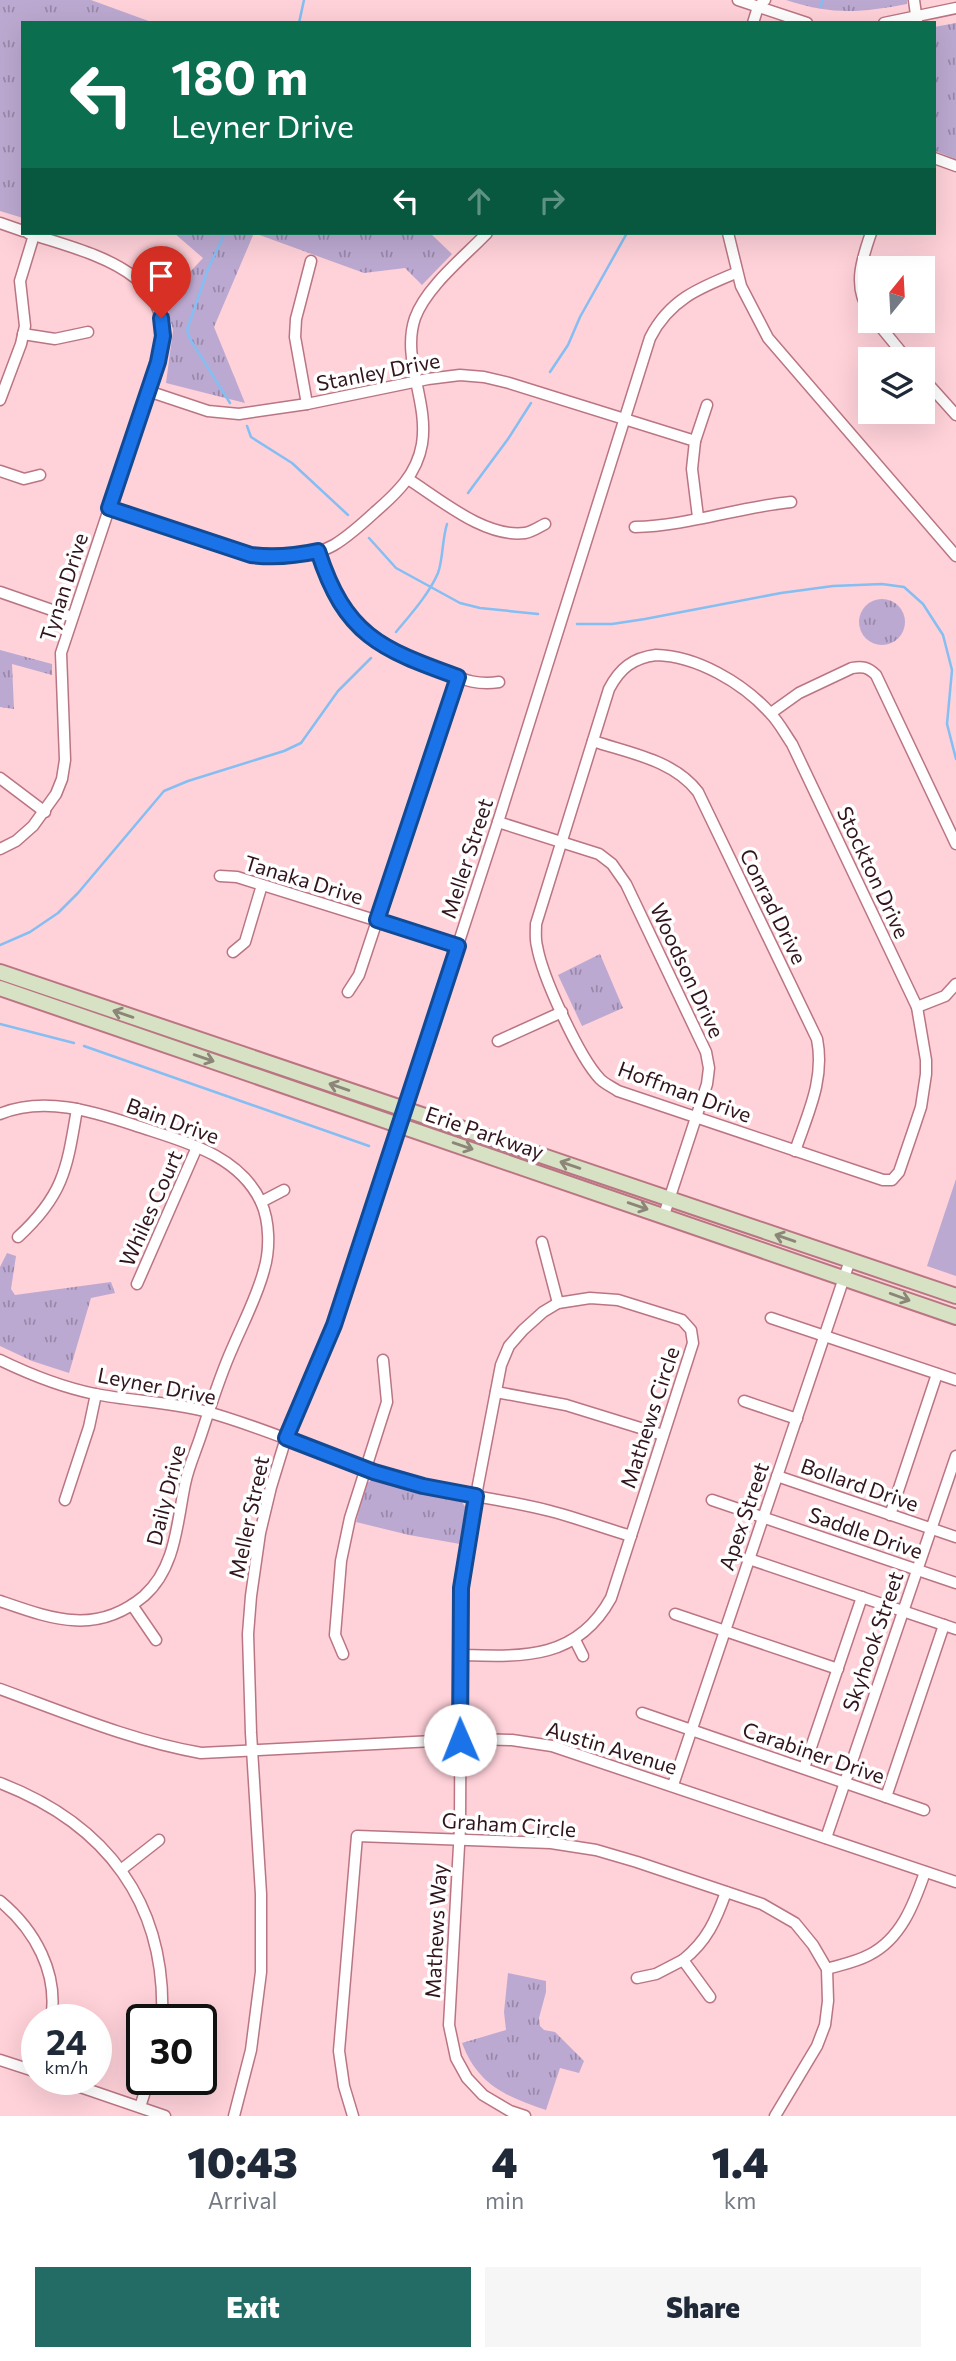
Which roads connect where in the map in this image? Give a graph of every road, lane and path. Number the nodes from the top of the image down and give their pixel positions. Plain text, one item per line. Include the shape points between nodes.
1 (738, 0) edge
2 (914, 0) edge
3 (760, 2) edge
4 (956, 8) edge
5 (916, 19) edge
6 (753, 21) edge
7 (803, 21) edge
8 (936, 160) edge
9 (956, 166) edge
10 (0, 223) edge
11 (21, 230) edge
12 (31, 235) edge
13 (34, 235) edge
14 (485, 235) edge
15 (728, 235) edge
16 (870, 235) edge
17 (863, 256) edge
18 (311, 261) dead end
19 (736, 273) junction
20 (88, 332) dead end
21 (886, 333) edge
22 (23, 334) junction
23 (897, 347) edge
24 (417, 381) junction
25 (148, 391) junction
26 (935, 392) edge
27 (0, 400) edge
28 (307, 404) junction
29 (707, 405) dead end
30 (956, 415) edge
31 (624, 420) junction
32 (695, 441) junction
33 (0, 471) edge
34 (40, 475) dead end
35 (408, 479) junction
36 (791, 502) dead end
37 (109, 508) junction
38 (698, 517) junction
39 (545, 524) dead end
40 (635, 527) dead end
41 (318, 551) junction
42 (956, 556) edge
43 (0, 592) edge
44 (72, 617) junction
45 (656, 655) joint
46 (458, 677) junction
47 (499, 682) dead end
48 (771, 713) junction
49 (593, 741) junction
50 (0, 778) edge
51 (45, 812) junction
52 (498, 822) junction
53 (560, 841) junction
54 (956, 844) edge
55 (0, 849) edge
56 (219, 876) dead end
57 (262, 886) junction
58 (377, 920) junction
59 (458, 946) junction
60 (233, 953) dead end
61 (0, 972) edge
62 (956, 984) edge
63 (0, 988) edge
64 (348, 992) dead end
65 (917, 1007) junction
66 (562, 1012) junction
67 (498, 1041) dead end
68 (404, 1108) junction
69 (77, 1109) junction
70 (0, 1114) edge
71 (696, 1117) junction
72 (398, 1124) junction
73 (197, 1147) junction
74 (795, 1151) junction
75 (892, 1180) joint
76 (284, 1190) dead end
77 (669, 1199) junction
78 (261, 1202) junction
79 (664, 1215) junction
80 (18, 1237) dead end
81 (542, 1242) dead end
82 (850, 1260) junction
83 (844, 1277) junction
84 (137, 1284) dead end
85 (956, 1296) edge
86 (558, 1303) junction
87 (956, 1317) edge
88 (771, 1318) dead end
89 (825, 1336) junction
90 (0, 1360) edge
91 (383, 1360) dead end
92 (937, 1374) junction
93 (956, 1380) edge
94 (496, 1392) junction
95 (96, 1394) junction
96 (744, 1401) dead end
97 (208, 1412) junction
98 (797, 1419) junction
99 (663, 1435) junction
100 (286, 1438) junction
101 (956, 1456) edge
102 (365, 1469) junction
103 (777, 1476) junction
104 (476, 1496) junction
105 (65, 1500) dead end
106 (712, 1500) dead end
107 (890, 1515) junction
108 (763, 1518) junction
109 (931, 1528) junction
110 (631, 1536) junction
111 (956, 1537) edge
112 (749, 1559) junction
113 (917, 1570) junction
114 (956, 1583) edge
115 (862, 1597) junction
116 (0, 1601) edge
117 (132, 1605) junction
118 (903, 1611) junction
119 (675, 1614) dead end
120 (944, 1625) junction
121 (956, 1629) edge
122 (725, 1631) junction
123 (156, 1640) dead end
124 (575, 1640) junction
125 (343, 1654) dead end
126 (460, 1655) junction
127 (583, 1656) dead end
128 (838, 1669) junction
129 (0, 1689) edge
130 (642, 1713) dead end
131 (691, 1730) junction
132 (460, 1740) junction
133 (252, 1750) junction
134 (804, 1768) junction
135 (0, 1783) edge
136 (845, 1783) junction
137 (673, 1785) junction
138 (886, 1797) junction
139 (924, 1810) dead end
140 (459, 1838) junction
141 (826, 1838) junction
142 (159, 1840) dead end
143 (122, 1868) junction
144 (925, 1872) junction
145 (956, 1882) edge
146 (726, 1892) junction
147 (0, 1901) edge
148 (683, 1960) junction
149 (827, 1969) junction
150 (637, 1978) dead end
151 (710, 1997) dead end
152 (52, 2004) edge
153 (162, 2004) edge
154 (0, 2060) edge
155 (21, 2066) edge
156 (104, 2095) edge
157 (144, 2095) edge
158 (140, 2107) junction
159 (165, 2116) edge
160 (234, 2116) edge
161 (353, 2116) edge
162 (525, 2116) edge
163 (775, 2116) edge

1 - 3 street
2 - 5 street
3 - 6 street
3 - 7 street
4 - 5 street
8 - 9 street
10 - 11 street
12 - 22 street via 20,281
13 - 25 street, Tynan Drive via 113,262 129,271 154,299 163,336
14 - 24 street via 422,303 411,343
15 - 19 street
16 - 17 street
18 - 28 street via 295,337
19 - 31 street, Meller Street via 697,290 658,323
19 - 42 street via 768,338
20 - 22 street via 55,339
21 - 23 street
22 - 27 street
24 - 28 street, Stanley Drive
24 - 31 street, Stanley Drive via 484,377
24 - 35 street via 424,422 422,446
25 - 28 street, Stanley Drive via 225,413
25 - 37 street, Tynan Drive
26 - 30 street
29 - 32 street
31 - 32 street, Stanley Drive
31 - 52 street, Meller Street
32 - 38 street via 692,485
33 - 34 street via 24,479
35 - 39 street via 492,529 528,533
35 - 41 street via 356,530
36 - 38 street
37 - 41 street via 251,555 282,557
37 - 44 street, Tynan Drive
38 - 40 street
41 - 46 street via 337,600 369,636 394,653
43 - 44 street
44 - 51 street, Tynan Drive via 61,653 65,760 57,794
45 - 48 street, Stockton Drive via 681,658 723,676
45 - 49 street, Hoffman Drive via 640,657 618,674
46 - 47 street via 483,684
46 - 58 street
48 - 54 street via 799,693 852,668 871,670
48 - 65 street, Stockton Drive via 792,744
49 - 53 street, Hoffman Drive
49 - 74 street, Conrad Drive via 666,765 698,792 817,1039 820,1075
50 - 51 street
51 - 55 street, Tynan Drive via 16,841
52 - 53 street, Woodson Drive
52 - 59 street, Meller Street
53 - 66 street, Hoffman Drive via 536,924 536,943
53 - 71 street, Woodson Drive via 599,854 626,884 706,1052 707,1084
56 - 57 street, Tanaka Drive
57 - 58 street, Tanaka Drive
57 - 60 street via 245,942
58 - 59 street, Tanaka Drive
58 - 64 street via 359,975
59 - 68 street, Meller Street
68 -> 61 main road, Erie Parkway
62 - 65 street via 946,996
63 -> 72 main road, Erie Parkway
65 - 75 street, Stockton Drive via 926,1060 922,1098 899,1172
66 - 67 street
66 - 71 street, Hoffman Drive via 589,1065 602,1080 618,1091
68 - 72 street, Meller Street
77 -> 68 main road, Erie Parkway
69 - 70 street, Bain Drive via 21,1107
69 - 73 street, Bain Drive
69 - 80 street via 64,1177 48,1205
71 - 74 street, Hoffman Drive
71 - 77 street, Woodson Drive
72 -> 79 main road, Erie Parkway
72 - 100 street, Meller Street via 334,1325
73 - 78 street, Bain Drive via 230,1164
73 - 84 street, Whiles Court
74 - 75 street, Hoffman Drive via 883,1181
76 - 78 street
77 - 79 street, Woodson Drive
82 -> 77 main road, Erie Parkway
78 - 97 street, Bain Drive via 267,1225 264,1270
79 - 83 main road, Erie Parkway
81 - 86 street
82 - 83 street, Apex Street
82 - 85 main road, Erie Parkway
83 -> 87 main road, Erie Parkway
83 - 89 street, Apex Street
86 - 94 street, Mathews Circle via 523,1329 509,1346
86 - 99 street, Mathews Circle via 618,1300 682,1320 691,1330 693,1343
88 - 89 street
89 - 92 street
89 - 98 street, Apex Street
90 - 95 street, Leyner Drive via 31,1375
91 - 102 street via 387,1402
92 - 93 street
92 - 107 street
94 - 99 street via 566,1405
94 - 104 street, Mathews Circle
95 - 97 street, Leyner Drive
95 - 105 street
96 - 98 street
97 - 100 street, Leyner Drive
97 - 117 street, Daily Drive via 186,1481 168,1563 157,1582
98 - 103 street, Apex Street
99 - 110 street, Mathews Circle
100 - 102 street, Leyner Drive
100 - 133 street, Meller Street via 260,1534 251,1596
101 - 109 street, Skyhook Street
102 - 104 street, Leyner Drive
102 - 125 street via 341,1561 335,1635
103 - 107 street, Bollard Drive
103 - 108 street, Apex Street
104 - 110 street, Leyner Drive via 550,1510
104 - 126 street, Mathews Circle via 461,1588
106 - 108 street, Saddle Drive
107 - 109 street, Bollard Drive
108 - 112 street, Apex Street
108 - 113 street, Saddle Drive
109 - 111 street, Bollard Drive
109 - 113 street, Skyhook Street
110 - 124 street, Mathews Circle via 603,1613
112 - 115 street
112 - 122 street, Apex Street
113 - 114 street, Saddle Drive
113 - 118 street, Skyhook Street
115 - 118 street
115 - 128 street
116 - 117 street, Daily Drive via 71,1621 114,1615
117 - 123 street
118 - 120 street
118 - 136 street, Skyhook Street
119 - 122 street
120 - 121 street
120 - 138 street
122 - 128 street
122 - 131 street, Apex Street
124 - 126 street, Mathews Circle via 530,1655
124 - 127 street
126 - 132 street, Mathews Circle
128 - 134 street
129 - 133 street, Austin Avenue via 180,1749 201,1753
130 - 131 street, Carabiner Drive
131 - 134 street, Carabiner Drive
131 - 137 street, Apex Street
132 - 133 street, Austin Avenue
132 - 137 street, Austin Avenue via 552,1746
132 - 140 street, Mathews Way
133 - 160 street, Meller Street via 261,1972 251,2050
134 - 136 street, Carabiner Drive
135 - 143 street via 31,1795 75,1822
136 - 138 street, Carabiner Drive
136 - 141 street, Skyhook Street
137 - 141 street, Austin Avenue
138 - 139 street, Carabiner Drive
140 - 146 street, Graham Circle via 596,1850
140 - 161 street, Graham Circle via 357,1836 339,2051
140 - 162 street, Mathews Way via 449,2025 456,2058 483,2095
141 - 144 street, Austin Avenue
142 - 143 street
143 - 153 street via 155,1945
144 - 145 street, Austin Avenue
144 - 149 street via 908,1915 891,1939 869,1955
146 - 148 street via 706,1938
146 - 149 street, Graham Circle via 762,1904 795,1923
147 - 152 street via 35,1938 46,1962
148 - 150 street
148 - 151 street
149 - 163 street via 825,2025
154 - 155 street
156 - 158 street
157 - 158 street
158 - 159 street

